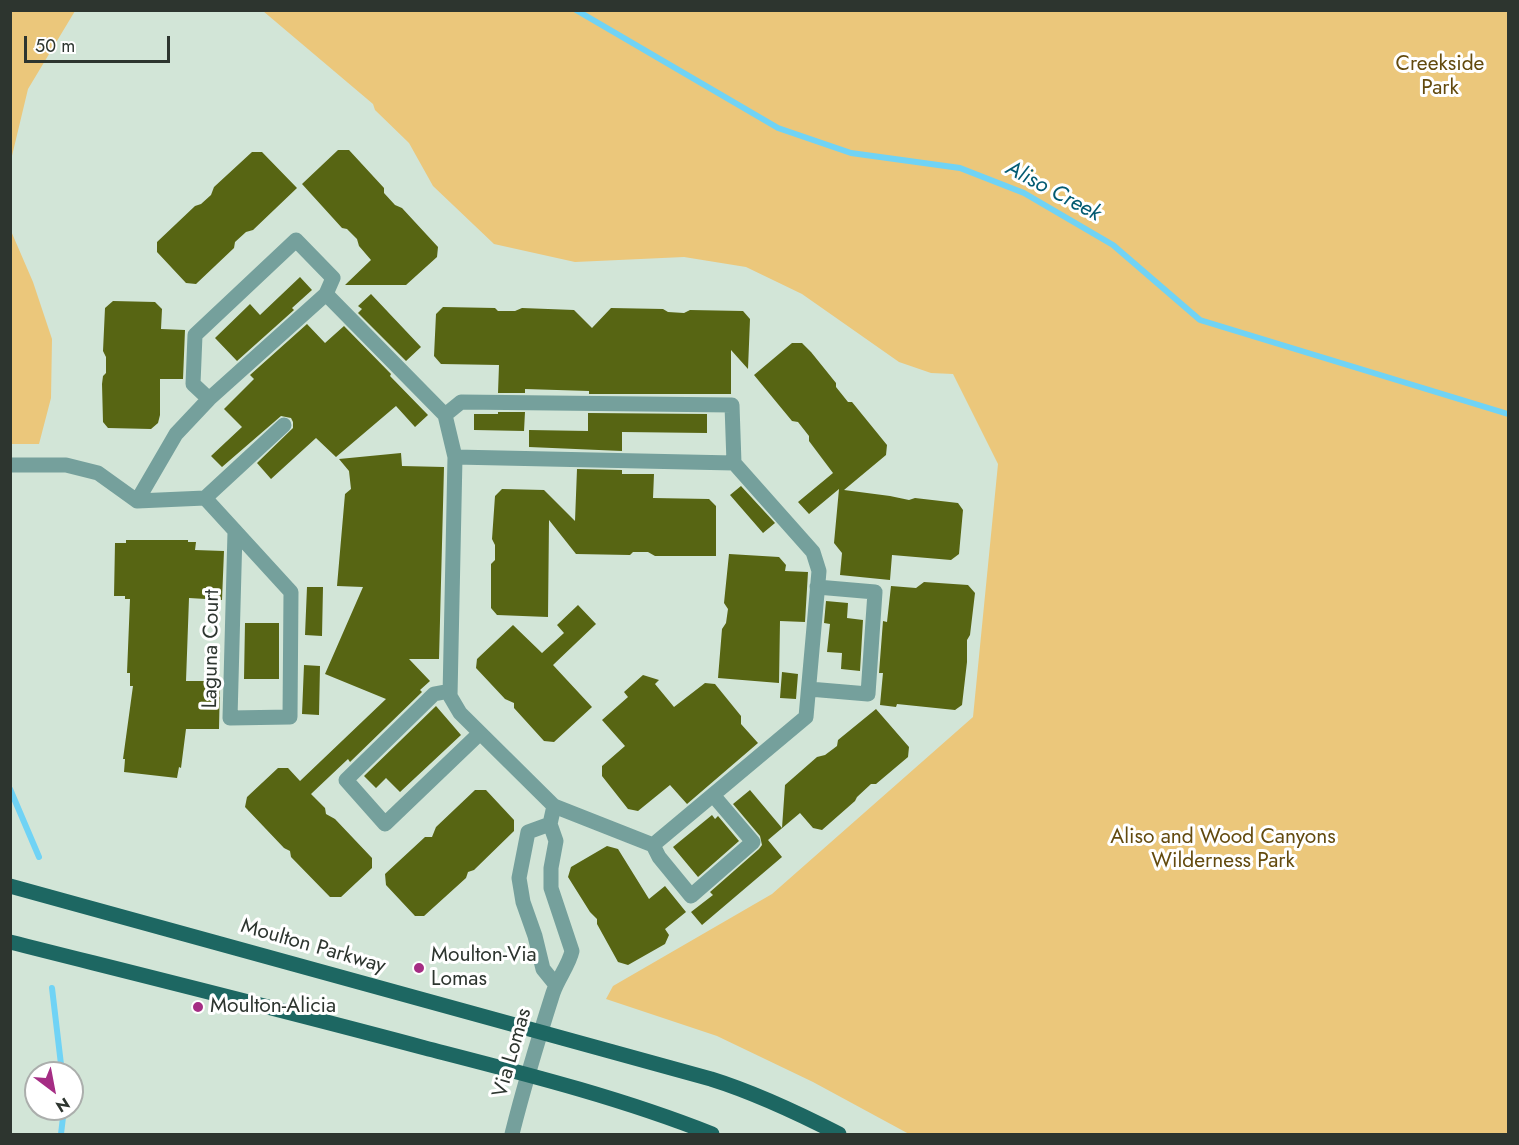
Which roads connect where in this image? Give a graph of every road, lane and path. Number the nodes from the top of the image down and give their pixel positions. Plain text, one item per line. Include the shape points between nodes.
1 (326, 294) junction
2 (209, 399) junction
3 (446, 415) junction
4 (284, 425) dead end
5 (455, 457) junction
6 (734, 463) junction
7 (10, 465) edge
8 (205, 498) junction
9 (136, 501) junction
10 (235, 532) junction
11 (818, 587) junction
12 (808, 688) junction
13 (450, 691) junction
14 (480, 733) junction
15 (713, 795) junction
16 (554, 806) junction
17 (550, 824) junction
18 (653, 846) junction
19 (10, 886) edge
20 (10, 942) edge
21 (556, 985) junction
22 (540, 1032) junction
23 (527, 1075) junction
24 (512, 1134) edge
25 (712, 1134) edge
26 (839, 1134) edge

1 - 2 street
1 - 2 street via 333,278 296,240 195,335 193,384
1 - 3 street
2 - 9 street via 176,434
3 - 5 street
3 - 6 street via 461,402 732,405
4 - 8 street
5 - 6 street
5 - 13 street
6 - 11 street via 813,552 819,571
7 - 9 street via 60,465 98,473
8 - 9 street
8 - 10 street, Laguna Court
10 - 10 street, Laguna Court via 230,718 290,717 291,592
11 - 12 street
11 - 12 street via 875,592 868,694
12 - 15 street via 806,717
13 - 14 street via 460,713
13 - 14 street via 434,694 346,780 385,824
14 - 16 street
15 - 18 street
15 - 18 street via 753,842 691,896
16 - 17 street, Via Lomas
16 - 18 street
17 - 21 street, Via Lomas via 556,841 551,888 572,951
17 - 21 street via 528,832 519,878 543,969
19 - 22 main road, Moulton Parkway
20 - 23 main road
21 - 22 street, Via Lomas
22 - 23 street, Via Lomas
22 - 26 main road, Moulton Parkway via 738,1087
23 - 24 street, Via Lomas
23 - 25 main road via 619,1100

